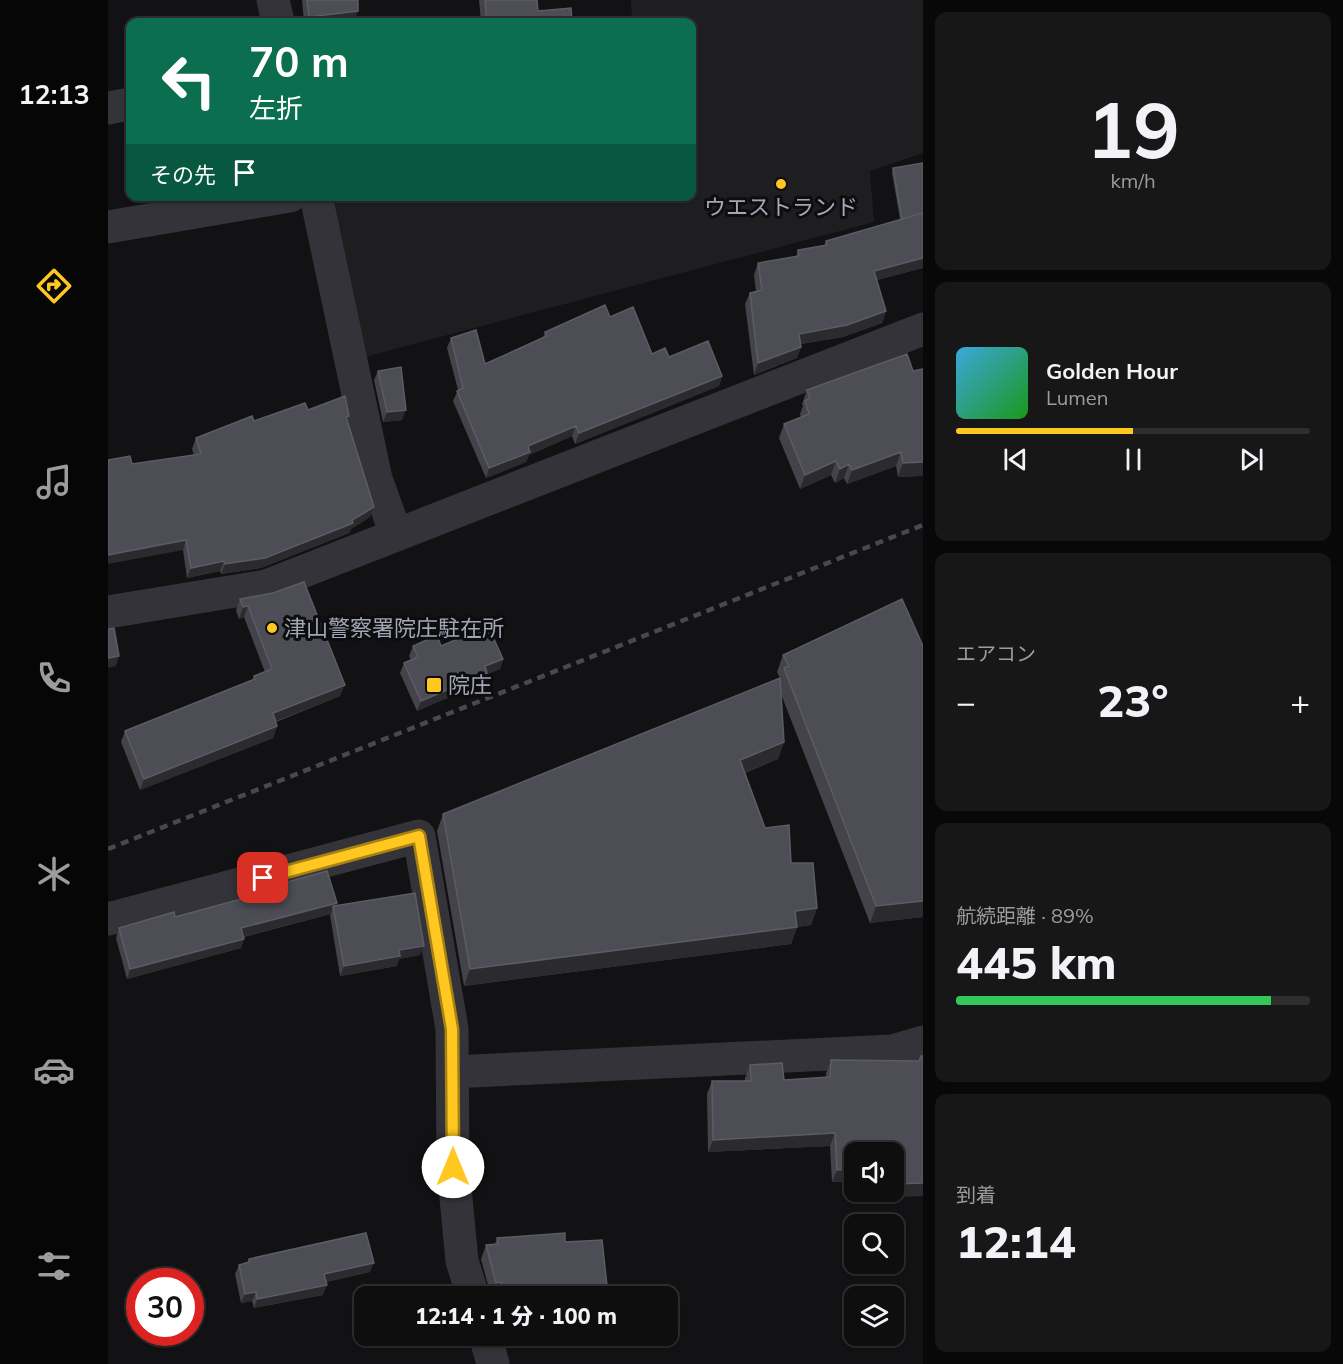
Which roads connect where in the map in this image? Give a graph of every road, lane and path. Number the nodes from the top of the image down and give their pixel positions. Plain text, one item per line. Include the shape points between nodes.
1 (273, 0) edge
2 (277, 18) edge
3 (126, 105) edge
4 (108, 108) edge
5 (261, 201) edge
6 (317, 201) edge
7 (108, 227) edge
8 (923, 328) edge
9 (396, 534) junction
10 (108, 612) edge
11 (108, 919) edge
12 (923, 1042) edge
13 (453, 1072) junction
14 (470, 1286) edge
15 (488, 1346) edge
16 (493, 1364) edge

1 - 2 street
3 - 4 street
5 - 7 street
6 - 9 street via 376,479
8 - 9 street
9 - 10 street via 266,586
11 - 13 street via 419,836 452,1029
12 - 13 street via 892,1051
13 - 14 street via 453,1167 462,1261
15 - 16 street

